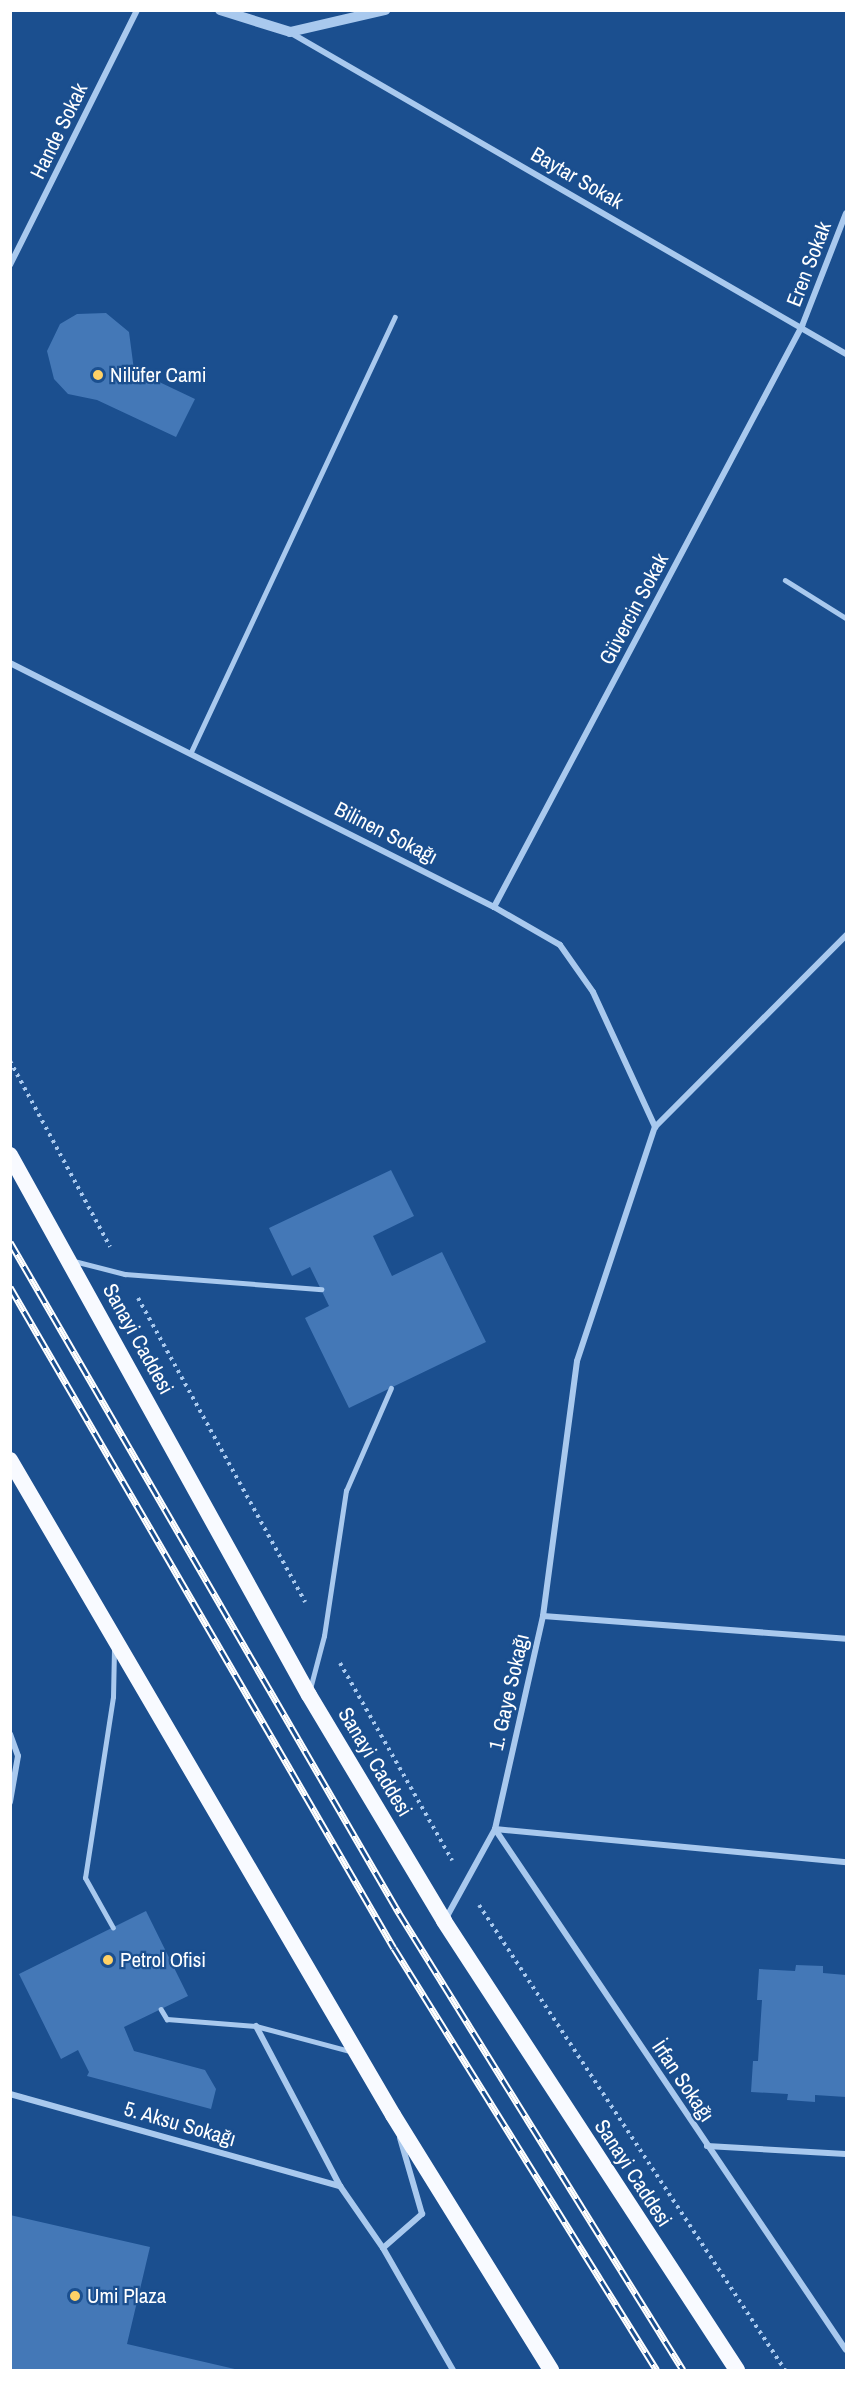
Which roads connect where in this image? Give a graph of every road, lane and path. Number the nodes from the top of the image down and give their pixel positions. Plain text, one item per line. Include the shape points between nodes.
1 (137, 10) edge
2 (220, 10) edge
3 (385, 10) edge
4 (290, 32) junction
5 (846, 213) edge
6 (10, 265) edge
7 (395, 317) dead end
8 (802, 326) junction
9 (846, 354) edge
10 (785, 580) dead end
11 (846, 618) edge
12 (10, 663) edge
13 (191, 752) junction
14 (494, 907) junction
15 (846, 935) edge
16 (10, 1061) edge
17 (655, 1126) junction
18 (10, 1155) edge
19 (68, 1259) junction
20 (124, 1274) junction
21 (321, 1289) dead end
22 (391, 1388) dead end
23 (10, 1460) edge
24 (543, 1616) junction
25 (324, 1636) junction
26 (114, 1638) junction
27 (846, 1639) edge
28 (309, 1695) junction
29 (10, 1734) edge
30 (10, 1753) edge
31 (18, 1756) junction
32 (10, 1802) edge
33 (495, 1829) junction
34 (846, 1862) edge
35 (466, 1884) junction
36 (444, 1921) junction
37 (113, 1928) dead end
38 (161, 2009) dead end
39 (256, 2026) junction
40 (361, 2054) junction
41 (10, 2094) edge
42 (393, 2115) junction
43 (707, 2146) junction
44 (846, 2154) edge
45 (340, 2186) junction
46 (383, 2248) junction
47 (846, 2350) edge
48 (453, 2370) edge
49 (551, 2370) edge
50 (736, 2370) edge
51 (785, 2370) edge

1 - 6 street, Hande Sokak
2 - 4 street
3 - 4 street
4 - 8 street, Baytar Sokak
5 - 8 street, Eren Sokak
7 - 13 lane
8 - 9 street, Baytar Sokak
8 - 14 street, Güvercin Sokak
10 - 11 lane
12 - 13 street, Bilinen Sokağı
13 - 14 street, Bilinen Sokağı
14 - 17 street, Bilinen Sokağı via 560,945 593,992
15 - 17 street
16 - 20 path
17 - 24 street via 577,1361
18 - 19 highway, Sanayi Caddesi
19 - 20 lane
19 - 28 highway, Sanayi Caddesi
20 - 21 lane
20 - 25 path
22 - 25 lane via 346,1491
23 - 26 highway
24 - 27 street, 1. Gaye Sokağı
24 - 33 street, 1. Gaye Sokağı
25 - 28 lane
25 - 35 path
26 - 37 lane via 113,1697 85,1878
26 - 40 highway
28 - 36 highway, Sanayi Caddesi
29 - 31 street
30 - 31 street
31 - 32 street
33 - 34 street
33 - 35 street, 1. Gaye Sokağı
33 - 43 street, İrfan Sokağı
35 - 36 street, 1. Gaye Sokağı
35 - 51 path
36 - 50 highway, Sanayi Caddesi
38 - 39 lane via 167,2019
39 - 40 lane
39 - 45 street
40 - 42 highway
41 - 45 street, 5. Aksu Sokağı
42 - 46 street via 422,2214
42 - 49 highway
43 - 44 street
43 - 47 street, İrfan Sokağı
45 - 46 street
46 - 48 street

